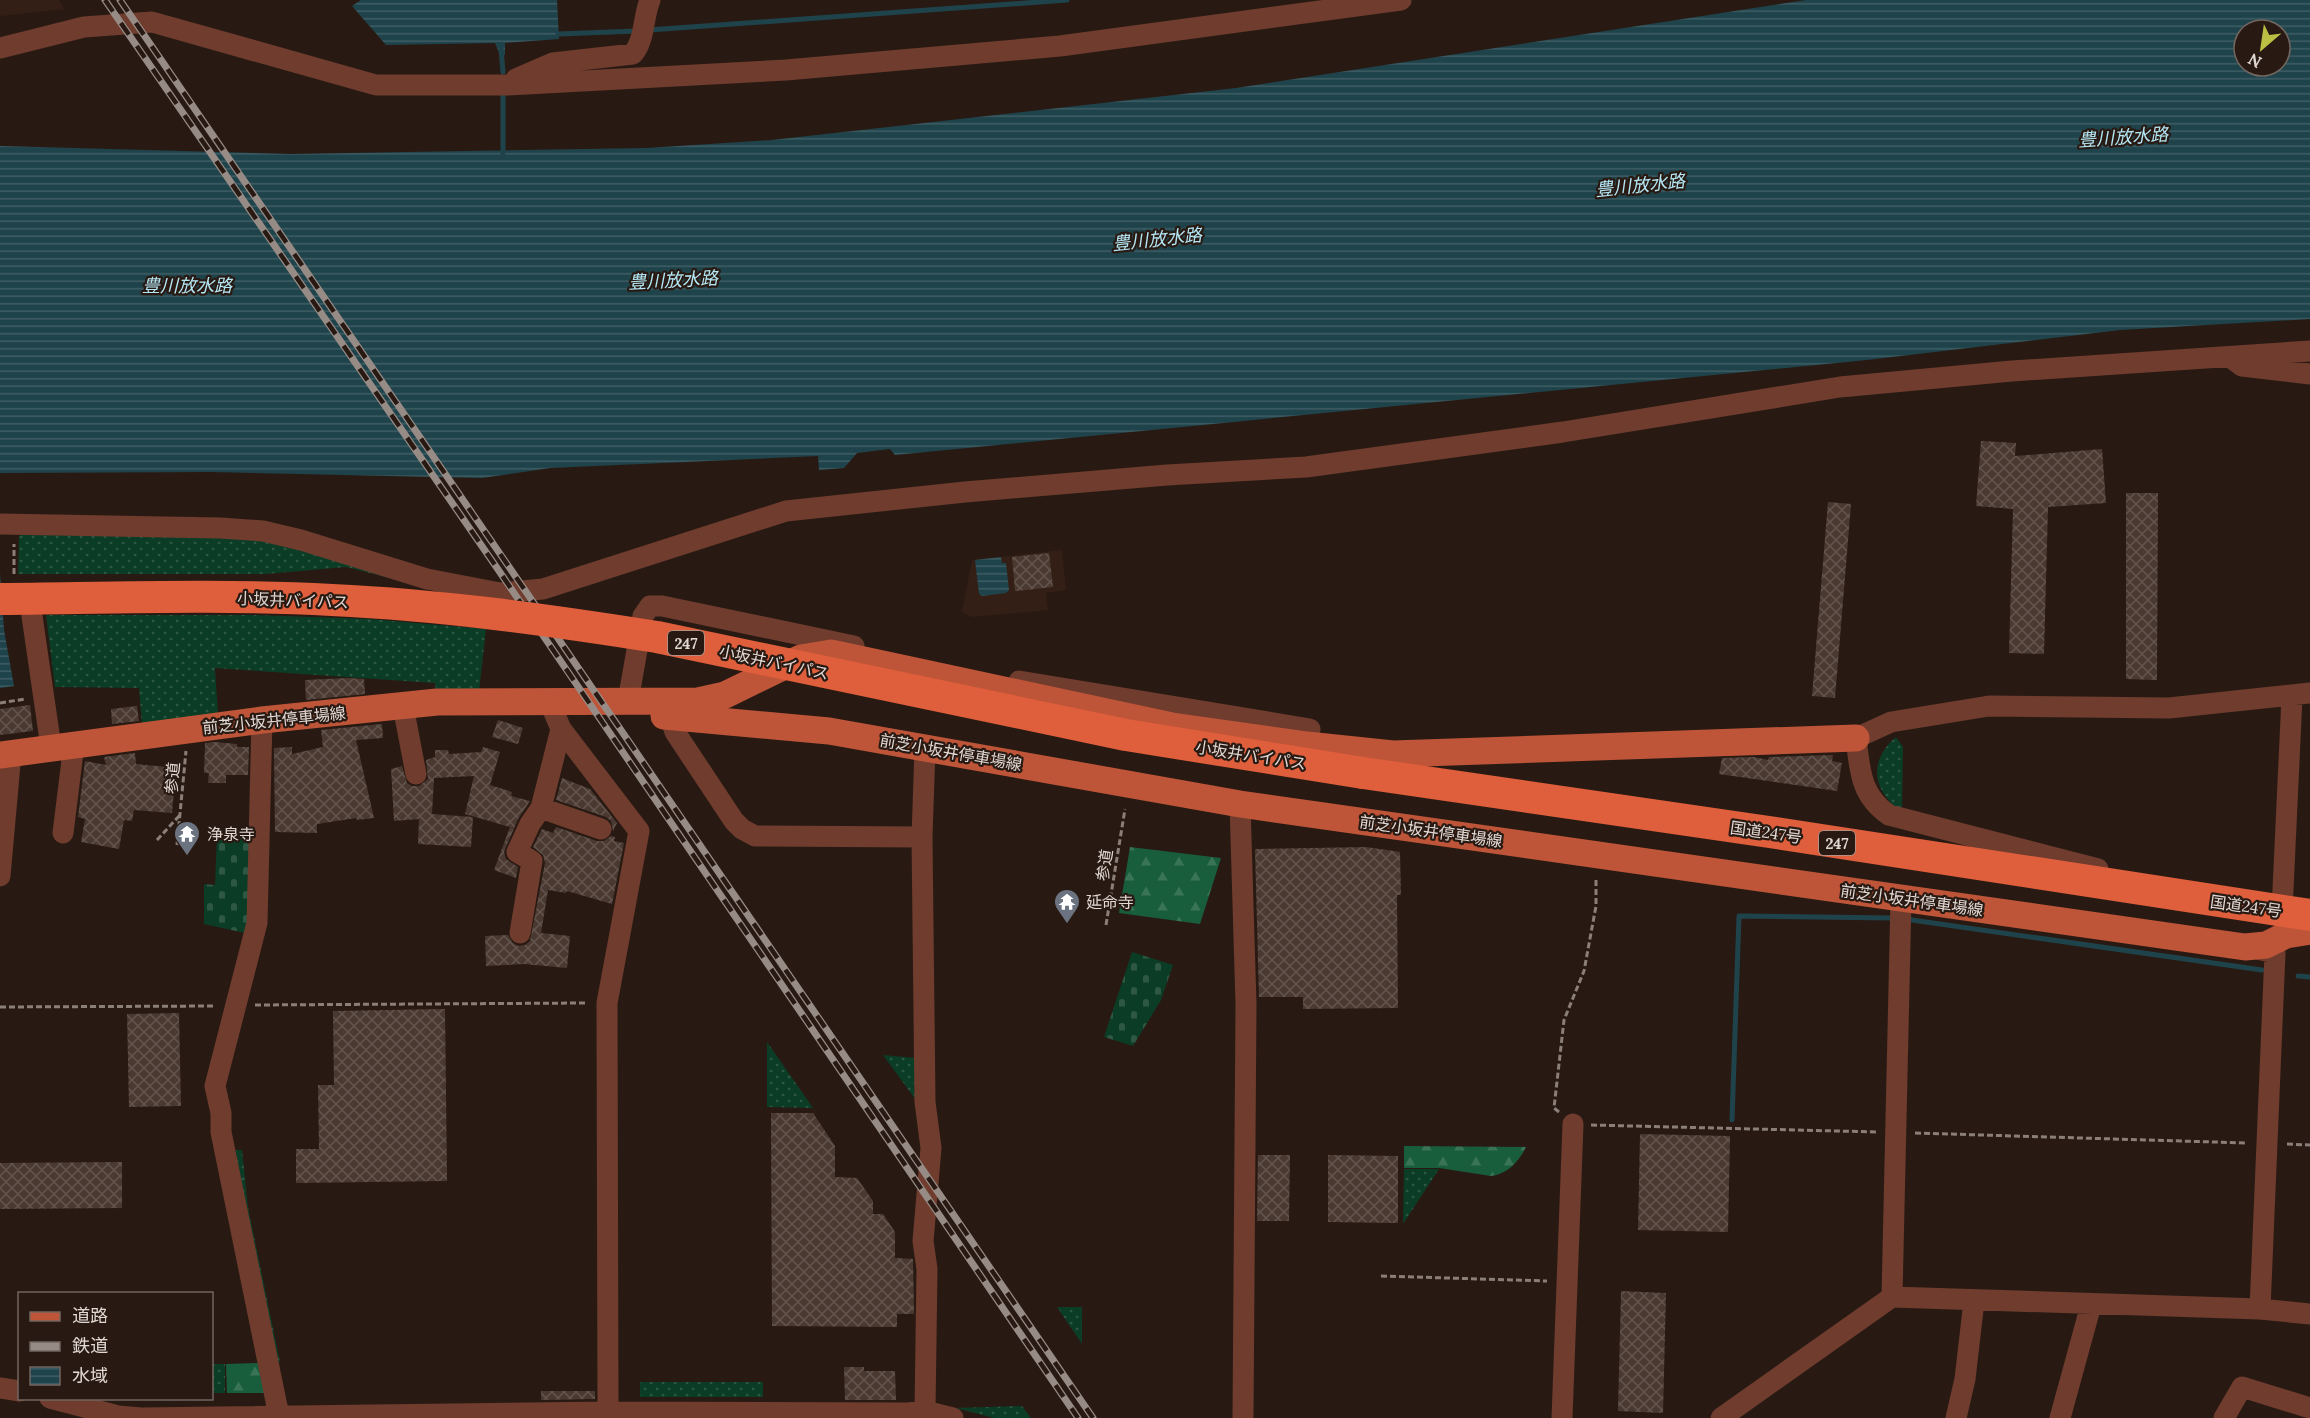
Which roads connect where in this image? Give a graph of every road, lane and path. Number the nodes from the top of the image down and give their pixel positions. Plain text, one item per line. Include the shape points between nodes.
1 (650, 0) edge
2 (1401, 0) edge
3 (0, 48) edge
4 (508, 85) junction
5 (2310, 351) edge
6 (2228, 357) junction
7 (2310, 374) edge
8 (7, 524) edge
9 (7, 587) edge
10 (32, 616) dead end
11 (2301, 695) edge
12 (628, 701) junction
13 (550, 703) junction
14 (403, 706) junction
15 (670, 717) junction
16 (262, 720) junction
17 (561, 729) junction
18 (1856, 738) junction
19 (187, 742) dead end
20 (1307, 745) junction
21 (63, 746) junction
22 (925, 748) junction
23 (6, 754) edge
24 (416, 774) dead end
25 (1363, 774) joint
26 (1240, 804) junction
27 (541, 808) junction
28 (1125, 809) dead end
29 (180, 815) junction
30 (601, 829) dead end
31 (63, 833) dead end
32 (922, 837) junction
33 (157, 840) dead end
34 (177, 845) dead end
35 (1595, 855) junction
36 (0, 876) edge
37 (1901, 898) junction
38 (2193, 898) junction
39 (2296, 913) edge
40 (1106, 925) dead end
41 (2310, 931) edge
42 (520, 933) dead end
43 (2245, 947) junction
44 (607, 1003) junction
45 (235, 1005) junction
46 (0, 1007) edge
47 (1573, 1124) junction
48 (1896, 1132) junction
49 (2267, 1144) junction
50 (2310, 1145) edge
51 (1381, 1276) dead end
52 (1566, 1282) junction
53 (1892, 1297) junction
54 (1974, 1301) junction
55 (2091, 1305) junction
56 (2260, 1309) junction
57 (2310, 1314) edge
58 (0, 1388) edge
59 (18, 1391) edge
60 (58, 1400) edge
61 (2310, 1408) edge
62 (608, 1412) junction
63 (914, 1414) edge
64 (699, 1415) edge
65 (490, 1416) edge
66 (284, 1417) edge
67 (953, 1418) edge
68 (1243, 1418) edge
69 (1562, 1418) edge
70 (1721, 1418) edge
71 (1956, 1418) edge
72 (2060, 1418) edge
73 (2224, 1418) edge

1 - 4 street via 639,47 633,54 553,63
2 - 4 street via 1060,46 786,70
3 - 4 street via 84,27 152,22 376,85
5 - 6 street
6 - 7 street via 2242,366
6 - 8 street via 1840,387 1563,432 1306,467 1167,475 786,510 543,589 500,593 427,579 262,531
8 - 9 path
9 - 25 highway, 小坂井バイパス / 247, bridge via 333,600 589,626 1126,735
10 - 21 street
11 - 18 street via 2169,708 1989,706 1891,722
11 - 39 street
12 - 13 main road, 前芝小坂井停車場線
12 - 20 main road, 前芝小坂井停車場線 via 698,701 725,694 801,658 831,653 1172,726
12 - 20 street via 643,616 650,606 662,606 1021,681 1311,729
13 - 14 main road, 前芝小坂井停車場線 via 481,701
13 - 15 main road, 前芝小坂井停車場線
13 - 17 street
14 - 16 main road, 前芝小坂井停車場線
14 - 24 street
15 - 22 main road, 前芝小坂井停車場線 via 829,731
15 - 32 street via 675,732 734,822 755,836
16 - 21 main road, 前芝小坂井停車場線
16 - 45 street via 257,923
17 - 27 street
17 - 44 street via 639,831
18 - 20 main road, 前芝小坂井停車場線 via 1393,754
18 - 38 street via 1867,794 1889,815 2090,867 2178,884
19 - 29 path, 参道
21 - 23 main road, 前芝小坂井停車場線
21 - 31 street
22 - 26 main road, 前芝小坂井停車場線
22 - 32 street
23 - 36 street
25 - 38 highway, 国道247号 / 247
26 - 35 main road, 前芝小坂井停車場線
26 - 68 street via 1246,1004
27 - 30 street
27 - 42 street via 517,852 532,861
28 - 40 path, 参道
29 - 33 path, 参道
29 - 34 path, 参道
32 - 63 street via 925,1102 931,1148 923,1240 927,1269
35 - 37 main road, 前芝小坂井停車場線
35 - 47 path via 1596,906 1584,970 1564,1020 1554,1108
37 - 43 main road, 前芝小坂井停車場線
37 - 48 street
38 - 39 highway, 国道247号 / 247
41 - 43 main road, 前芝小坂井停車場線 via 2286,934 2266,945
43 - 49 street via 2275,953
44 - 45 path
44 - 62 street
45 - 46 path
45 - 66 street via 215,1086 221,1132
47 - 48 path
47 - 52 street
48 - 49 path
48 - 53 street
49 - 50 path
49 - 56 street
51 - 52 path
52 - 69 street
53 - 54 street
53 - 70 street
54 - 55 street
54 - 71 street
55 - 56 street
55 - 72 street
56 - 57 street
58 - 59 street
60 - 66 street via 141,1418
61 - 73 street via 2242,1387
62 - 64 street
62 - 65 street
63 - 64 street
63 - 67 street
65 - 66 street

